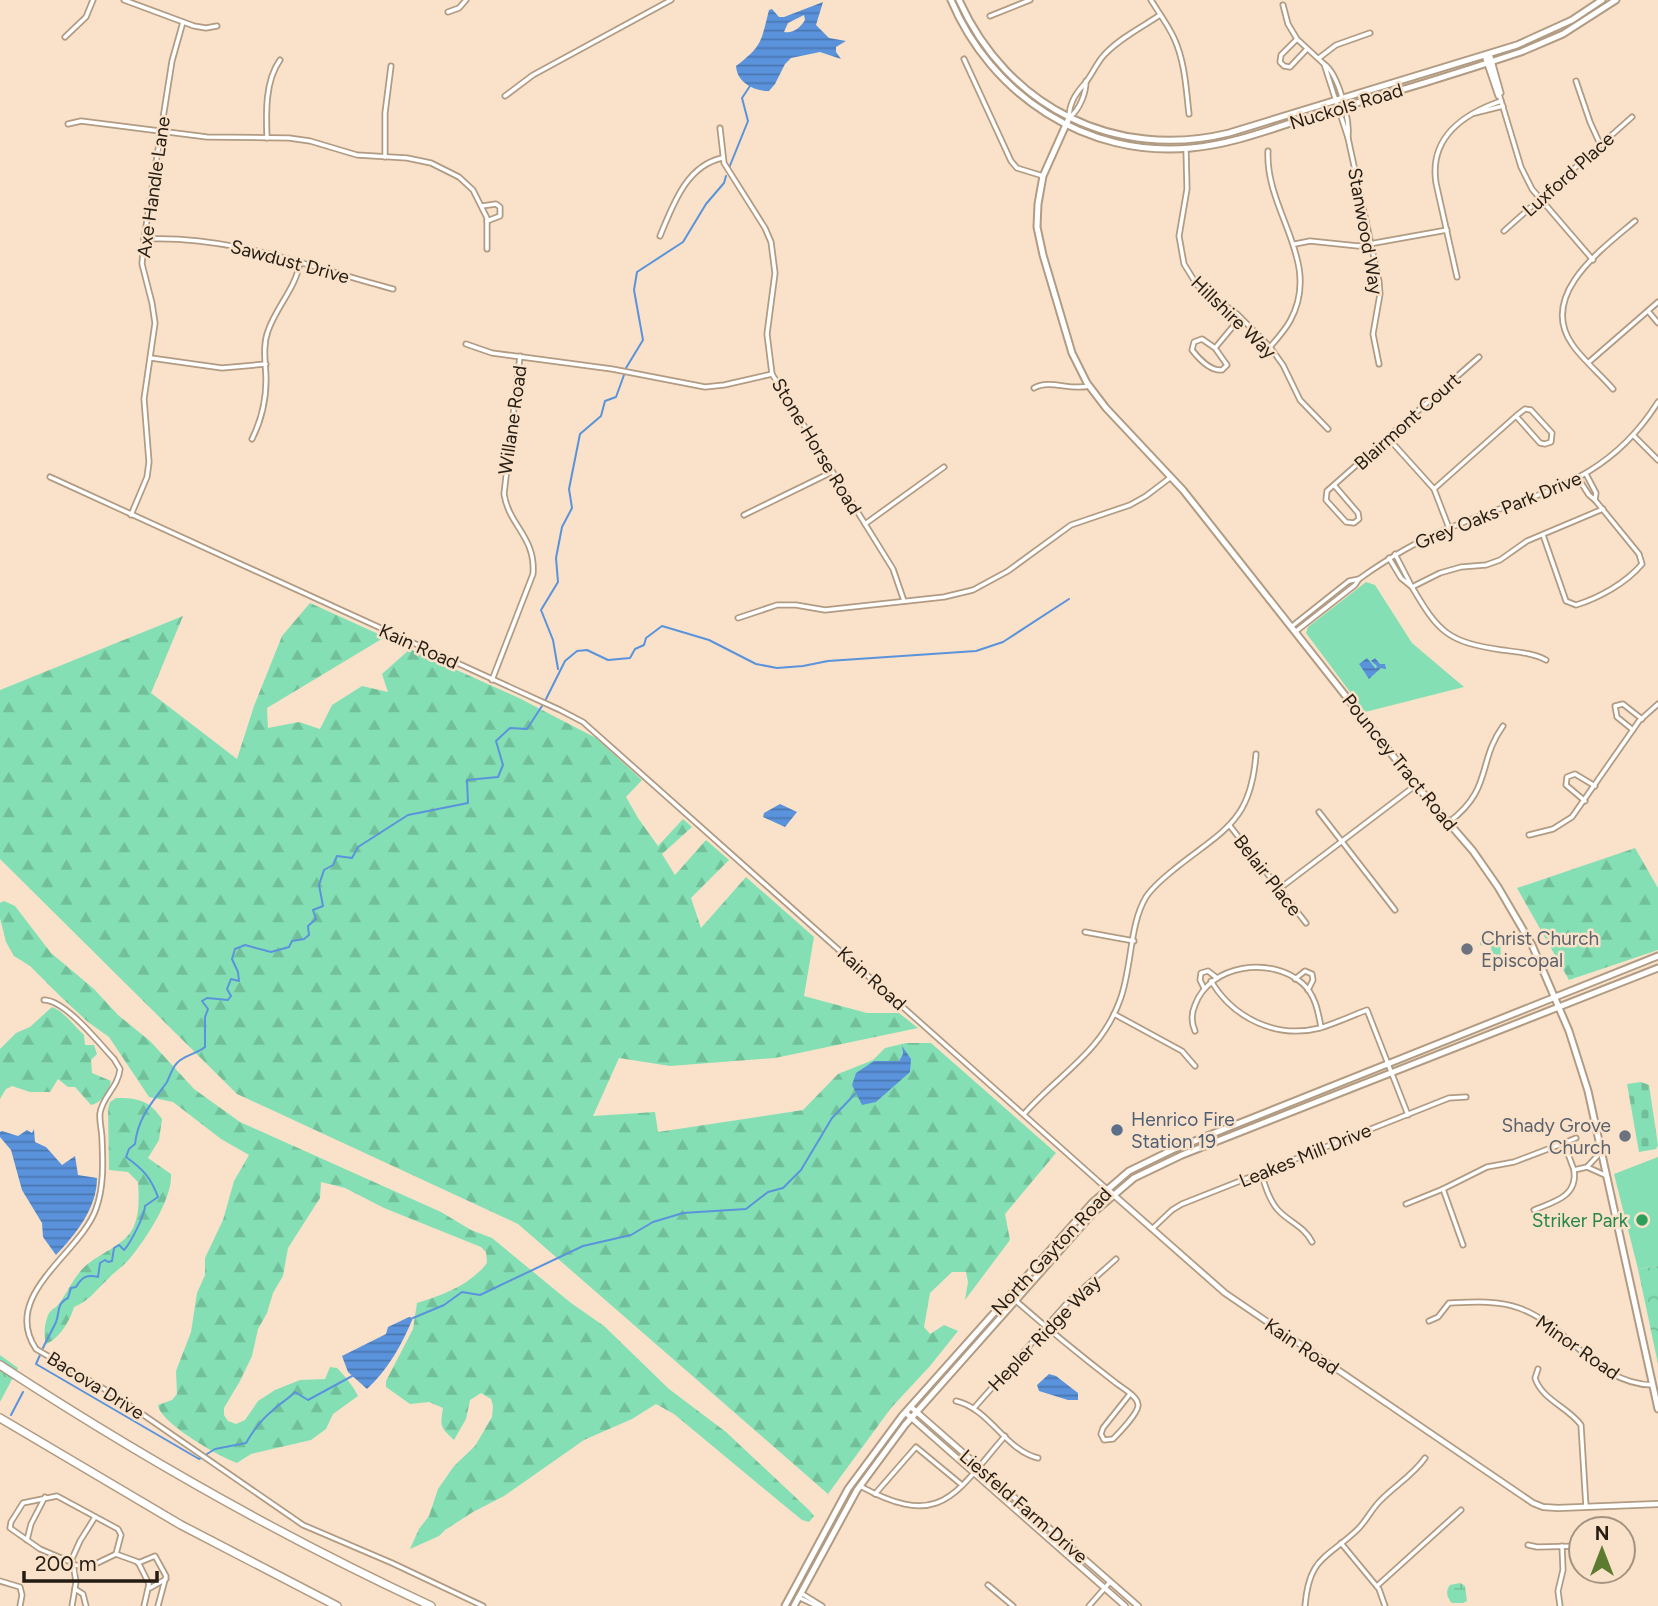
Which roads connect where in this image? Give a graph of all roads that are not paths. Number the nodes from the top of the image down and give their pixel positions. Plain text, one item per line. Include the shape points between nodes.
1 (93, 0) edge
2 (124, 0) edge
3 (466, 0) edge
4 (671, 0) edge
5 (951, 0) edge
6 (959, 0) edge
7 (1030, 0) edge
8 (1151, 0) edge
9 (1602, 0) edge
10 (1616, 0) edge
11 (1283, 5) dead end
12 (448, 12) dead end
13 (1160, 15) junction
14 (990, 16) dead end
15 (183, 22) junction
16 (217, 26) dead end
17 (1370, 33) dead end
18 (65, 37) dead end
19 (1297, 39) junction
20 (1307, 49) junction
21 (1487, 54) junction
22 (1319, 58) junction
23 (964, 59) dead end
24 (280, 60) dead end
25 (1489, 62) junction
26 (391, 66) dead end
27 (1576, 81) dead end
28 (505, 96) dead end
29 (1339, 100) junction
30 (1502, 104) junction
31 (1341, 108) junction
32 (1189, 114) dead end
33 (1632, 117) dead end
34 (1069, 118) junction
35 (68, 124) dead end
36 (1065, 124) junction
37 (720, 128) dead end
38 (161, 131) junction
39 (267, 138) junction
40 (1600, 144) junction
41 (1186, 149) junction
42 (1268, 152) dead end
43 (386, 156) junction
44 (722, 158) junction
45 (1044, 176) junction
46 (1540, 200) junction
47 (482, 206) junction
48 (487, 220) junction
49 (1635, 221) dead end
50 (1447, 230) junction
51 (1504, 231) dead end
52 (660, 236) dead end
53 (144, 239) junction
54 (1295, 244) junction
55 (1371, 244) junction
56 (487, 249) dead end
57 (1592, 260) junction
58 (300, 262) junction
59 (1457, 277) dead end
60 (393, 289) dead end
61 (1658, 302) edge
62 (1648, 311) junction
63 (1240, 318) junction
64 (1658, 323) edge
65 (466, 344) dead end
66 (1270, 347) junction
67 (1215, 348) junction
68 (520, 356) junction
69 (1479, 357) dead end
70 (150, 358) junction
71 (1590, 362) junction
72 (266, 364) junction
73 (1379, 364) dead end
74 (772, 374) junction
75 (1089, 386) junction
76 (1034, 388) dead end
77 (1613, 388) dead end
78 (1658, 402) edge
79 (1516, 416) junction
80 (1328, 429) dead end
81 (1634, 436) junction
82 (252, 439) dead end
83 (1389, 439) junction
84 (1658, 460) edge
85 (944, 467) dead end
86 (832, 472) junction
87 (1586, 474) junction
88 (50, 477) dead end
89 (1171, 477) junction
90 (1578, 478) junction
91 (1334, 485) junction
92 (1434, 489) junction
93 (1595, 500) junction
94 (1602, 509) junction
95 (744, 515) dead end
96 (131, 516) junction
97 (864, 524) junction
98 (1449, 528) junction
99 (1543, 535) junction
100 (1395, 554) junction
101 (1389, 558) junction
102 (1412, 587) junction
103 (904, 601) junction
104 (738, 618) dead end
105 (1293, 629) junction
106 (1546, 660) dead end
107 (492, 680) junction
108 (1658, 704) edge
109 (1642, 719) junction
110 (1503, 726) dead end
111 (1633, 730) junction
112 (1256, 754) dead end
113 (1416, 785) junction
114 (1595, 786) junction
115 (1585, 801) junction
116 (1319, 812) dead end
117 (1449, 822) junction
118 (1230, 826) junction
119 (1529, 835) dead end
120 (1341, 841) junction
121 (1279, 889) junction
122 (1395, 911) dead end
123 (1306, 923) dead end
124 (1085, 932) dead end
125 (1134, 941) junction
126 (1658, 956) edge
127 (1658, 968) edge
128 (1217, 978) junction
129 (1295, 979) junction
130 (1211, 981) junction
131 (1204, 988) junction
132 (1308, 990) junction
133 (1555, 996) junction
134 (44, 1000) dead end
135 (1559, 1006) junction
136 (1114, 1014) junction
137 (1321, 1027) junction
138 (1195, 1031) dead end
139 (1387, 1063) junction
140 (1195, 1066) dead end
141 (1391, 1073) junction
142 (1466, 1097) dead end
143 (1023, 1114) junction
144 (1408, 1115) junction
145 (1576, 1138) dead end
146 (1564, 1143) junction
147 (1602, 1150) junction
148 (1587, 1167) junction
149 (1574, 1170) junction
150 (1261, 1172) junction
151 (1608, 1177) junction
152 (1107, 1189) junction
153 (1443, 1189) junction
154 (1113, 1195) junction
155 (1406, 1204) dead end
156 (1534, 1210) dead end
157 (1152, 1229) junction
158 (1312, 1242) dead end
159 (1463, 1245) dead end
160 (1116, 1259) dead end
161 (1016, 1300) junction
162 (1429, 1321) dead end
163 (1046, 1327) junction
164 (0, 1365) edge
165 (1538, 1369) dead end
166 (1653, 1385) junction
167 (1130, 1394) junction
168 (956, 1401) dead end
169 (911, 1407) junction
170 (974, 1408) junction
171 (1658, 1409) edge
172 (917, 1412) junction
173 (906, 1413) junction
174 (0, 1418) edge
175 (912, 1418) junction
176 (1005, 1436) junction
177 (1038, 1458) dead end
178 (1425, 1458) dead end
179 (979, 1466) junction
180 (973, 1473) junction
181 (962, 1485) junction
182 (860, 1486) junction
183 (875, 1494) junction
184 (45, 1497) junction
185 (1658, 1504) edge
186 (1586, 1507) junction
187 (1461, 1510) dead end
188 (95, 1516) junction
189 (27, 1541) junction
190 (1341, 1543) junction
191 (1528, 1545) dead end
192 (1562, 1546) junction
193 (1567, 1546) edge
194 (116, 1553) junction
195 (73, 1563) junction
196 (138, 1563) junction
197 (166, 1579) junction
198 (0, 1581) edge
199 (1110, 1582) junction
200 (988, 1585) dead end
201 (1377, 1586) junction
202 (149, 1588) junction
203 (1105, 1588) junction
204 (74, 1589) junction
205 (800, 1595) junction
206 (811, 1601) junction
207 (20, 1606) edge
208 (72, 1606) edge
209 (86, 1606) edge
210 (144, 1606) edge
211 (158, 1606) edge
212 (337, 1606) edge
213 (431, 1606) edge
214 (483, 1606) edge
215 (785, 1606) edge
216 (794, 1606) edge
217 (817, 1606) edge
218 (822, 1606) edge
219 (1013, 1606) edge
220 (1089, 1606) edge
221 (1125, 1606) edge
222 (1138, 1606) edge
223 (1305, 1606) edge
224 (1385, 1606) edge
225 (1560, 1606) edge

1 - 18 street via 86,17
2 - 15 street
3 - 12 street
4 - 28 street via 526,79
5 - 36 main road via 966,32 991,67 1028,102
6 - 34 main road via 976,32 1009,74
7 - 14 street
8 - 13 street
9 - 21 main road, Nuckols Road via 1544,34
10 - 25 main road, Nuckols Road via 1563,34
11 - 19 street
13 - 32 street via 1182,58
13 - 34 street via 1097,63
15 - 16 street via 201,28
15 - 38 street, Axe Handle Lane
17 - 22 street via 1336,45
19 - 20 street, Stanwood Way
19 - 20 street via 1281,55 1284,66 1290,67
20 - 22 street, Stanwood Way
21 - 25 street
21 - 29 main road, Nuckols Road
22 - 29 street, Stanwood Way via 1330,69
23 - 45 street via 1010,161 1017,168
24 - 39 street via 272,74
25 - 30 street
25 - 31 main road, Nuckols Road
26 - 43 street
27 - 40 street
29 - 31 street, Stanwood Way
29 - 34 main road, Nuckols Road via 1229,133 1179,141 1126,136
30 - 46 street via 1521,167
30 - 50 street via 1475,113 1450,129 1437,152 1435,177
31 - 41 main road, Nuckols Road via 1225,143
31 - 55 street, Stanwood Way
33 - 40 street, Luxford Place
34 - 36 main road, Pouncey Tract Road
35 - 38 street via 81,121
36 - 41 main road, Nuckols Road via 1130,146
36 - 45 main road, Pouncey Tract Road
37 - 44 street, Stone Horse Road
38 - 39 street
38 - 53 street, Axe Handle Lane
39 - 43 street via 299,139 357,155
40 - 46 street, Luxford Place
41 - 63 street, Hillshire Way via 1187,188 1179,236 1184,264 1202,290
42 - 54 street via 1276,201
43 - 47 street via 419,160 450,171
44 - 52 street via 701,166 684,184
44 - 74 street, Stone Horse Road via 771,242 775,273 767,334
45 - 75 main road, Pouncey Tract Road via 1038,236 1067,340
46 - 51 street, Luxford Place
46 - 57 street
47 - 48 street
47 - 48 street via 500,207 500,216
48 - 56 street
49 - 57 street
50 - 55 street
50 - 59 street
53 - 58 street, Sawdust Drive via 226,243
53 - 70 street, Axe Handle Lane via 143,271 155,323
54 - 55 street
54 - 66 street via 1300,276 1297,302 1289,323
55 - 73 street, Stanwood Way via 1380,288 1373,334
57 - 71 street via 1569,287 1562,318 1572,345
58 - 60 street, Sawdust Drive
58 - 72 street via 267,332
61 - 62 street
62 - 64 street
62 - 71 street
63 - 66 street, Hillshire Way
63 - 67 street
65 - 68 street via 480,351
66 - 80 street, Hillshire Way via 1300,400
67 - 67 street via 1227,365 1222,370 1215,370 1192,350 1194,342 1202,340
68 - 74 street via 705,387
68 - 107 street, Willane Road via 504,494 511,516 529,544 533,574
69 - 83 street, Blairmont Court
70 - 72 street via 221,368
70 - 96 street, Axe Handle Lane via 144,399 149,466
71 - 77 street
72 - 82 street via 263,409
74 - 86 street, Stone Horse Road
75 - 76 street via 1074,389 1044,384
75 - 89 main road, Pouncey Tract Road
78 - 81 street, Grey Oaks Park Drive
79 - 79 street via 1541,443 1551,442 1552,433 1531,410
79 - 92 street
81 - 84 street
81 - 87 street, Grey Oaks Park Drive
83 - 91 street, Blairmont Court
83 - 92 street
85 - 97 street
86 - 95 street
86 - 97 street, Stone Horse Road
87 - 90 street, Grey Oaks Park Drive
87 - 93 street
88 - 96 street, Kain Road
89 - 103 street via 1130,505 1070,525 984,585 954,595
89 - 105 main road, Pouncey Tract Road
90 - 93 street
90 - 98 street, Grey Oaks Park Drive
91 - 91 street via 1326,500 1346,522 1356,522 1359,513
92 - 98 street
93 - 94 street
94 - 99 street
94 - 99 street via 1642,564 1633,575 1590,600 1576,605 1566,601
96 - 107 street, Kain Road
97 - 103 street, Stone Horse Road via 893,569
98 - 100 street, Grey Oaks Park Drive
99 - 102 street via 1500,560 1440,573
100 - 101 street, Grey Oaks Park Drive
100 - 102 street
101 - 102 street
101 - 105 street, Grey Oaks Park Drive
102 - 106 street via 1429,616 1459,642
103 - 104 street via 825,610 777,605
105 - 113 main road, Pouncey Tract Road
107 - 143 street, Kain Road via 572,715 597,733
108 - 109 street
109 - 111 street
109 - 111 street via 1623,704 1615,706 1617,717
110 - 117 street via 1474,797
111 - 114 street
112 - 118 street via 1247,802
113 - 117 main road, Pouncey Tract Road
113 - 120 street
114 - 115 street
114 - 115 street via 1575,774 1567,776 1566,785
115 - 119 street via 1553,829
116 - 120 street
117 - 133 main road, Pouncey Tract Road via 1514,914
118 - 121 street, Belair Place
118 - 125 street via 1154,887 1140,911
120 - 121 street
120 - 122 street
121 - 123 street, Belair Place
124 - 125 street
125 - 136 street
126 - 133 main road, North Gayton Road
127 - 135 main road, North Gayton Road
128 - 129 street via 1257,967
128 - 130 street
128 - 131 street via 1208,971 1201,973
129 - 132 street
129 - 132 street via 1305,971 1312,974
130 - 131 street
130 - 137 street via 1224,999 1252,1021 1287,1031
131 - 138 street via 1192,1011
132 - 137 street
133 - 135 main road, Pouncey Tract Road
133 - 139 main road, North Gayton Road
134 - 214 street, Bacova Drive via 62,1007 120,1069 100,1113 103,1180 93,1217 29,1294 24,1317 27,1335 36,1349 134,1408 303,1525
135 - 141 main road, North Gayton Road
135 - 147 main road, Pouncey Tract Road via 1581,1065
136 - 140 street via 1182,1051
136 - 143 street via 1087,1055
137 - 139 street via 1367,1010
139 - 141 street
139 - 152 main road, North Gayton Road via 1158,1156
141 - 144 street
141 - 154 main road, North Gayton Road via 1167,1161
142 - 144 street, Leakes Mill Drive via 1453,1097
143 - 152 street, Kain Road
144 - 150 street, Leakes Mill Drive
145 - 146 street
146 - 149 street
146 - 153 street via 1487,1167
147 - 148 street
147 - 151 main road, Pouncey Tract Road
148 - 149 street
148 - 151 street
149 - 156 street via 1572,1189 1565,1197
150 - 157 street, Leakes Mill Drive via 1182,1204
150 - 158 street via 1274,1205 1305,1230
151 - 166 main road, Pouncey Tract Road
152 - 154 street, Kain Road
152 - 169 main road, North Gayton Road
153 - 155 street
153 - 159 street
154 - 157 street, Kain Road
154 - 161 main road, North Gayton Road
157 - 186 street, Kain Road via 1239,1303 1533,1503 1549,1508
160 - 163 street, Hepler Ridge Way
161 - 163 street
161 - 172 main road, North Gayton Road
162 - 166 street, Minor Road via 1449,1303 1515,1306 1545,1322 1608,1370 1635,1383
163 - 167 street
163 - 170 street, Hepler Ridge Way
164 - 213 highway via 203,1488
165 - 186 street via 1535,1378 1542,1392 1581,1425
166 - 171 main road, Pouncey Tract Road
167 - 167 street via 1137,1410 1113,1439 1104,1440 1103,1428
168 - 170 street
169 - 172 street, Liesfeld Farm Drive
169 - 173 main road, North Gayton Road
170 - 176 street
172 - 175 main road, North Gayton Road
172 - 179 street, Liesfeld Farm Drive
173 - 175 street, Liesfeld Farm Drive
173 - 215 main road, North Gayton Road via 848,1489
174 - 212 highway via 181,1525
175 - 180 street, Liesfeld Farm Drive
175 - 182 main road, North Gayton Road
176 - 177 street
176 - 179 street
178 - 190 street
179 - 180 street
179 - 199 street, Liesfeld Farm Drive
180 - 181 street
180 - 203 street, Liesfeld Farm Drive
181 - 183 street via 950,1498 923,1506 907,1506
181 - 183 street via 916,1447
182 - 183 street
182 - 205 main road, North Gayton Road
184 - 188 street via 57,1496
184 - 189 street
184 - 189 street via 21,1504 10,1522 12,1530
185 - 186 street, Kain Road
187 - 201 street
188 - 194 street via 120,1531
188 - 195 street
189 - 195 street
190 - 201 street
190 - 223 street via 1313,1570
191 - 192 street
192 - 193 street
192 - 225 street
194 - 195 street via 89,1567
194 - 196 street
195 - 204 street
196 - 197 street via 155,1556
196 - 202 street
197 - 202 street
197 - 211 street
198 - 207 street via 20,1587
199 - 203 street
199 - 222 street, Liesfeld Farm Drive
200 - 219 street
201 - 224 street
202 - 210 street
203 - 220 street
203 - 221 street, Liesfeld Farm Drive
204 - 208 street
204 - 209 street via 83,1594
205 - 206 street
205 - 216 main road, North Gayton Road
206 - 217 street
206 - 218 street

